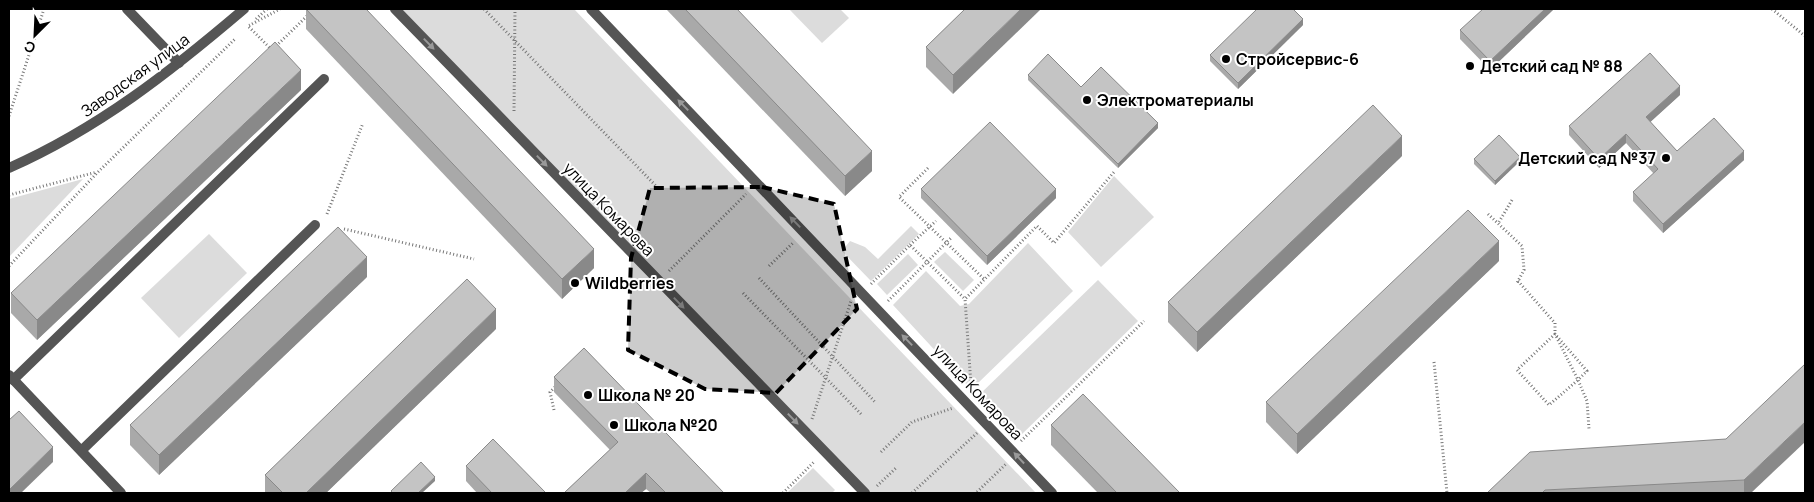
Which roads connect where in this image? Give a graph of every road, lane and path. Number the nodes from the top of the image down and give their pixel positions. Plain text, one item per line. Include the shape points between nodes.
1 (44, 9) edge
2 (127, 9) edge
3 (244, 9) edge
4 (267, 9) edge
5 (280, 9) edge
6 (395, 9) edge
7 (484, 9) edge
8 (515, 9) edge
9 (591, 9) edge
10 (1772, 9) edge
11 (308, 15) dead end
12 (248, 26) junction
13 (1805, 36) edge
14 (179, 63) junction
15 (324, 79) dead end
16 (9, 116) edge
17 (514, 119) dead end
18 (363, 124) dead end
19 (9, 168) edge
20 (928, 168) dead end
21 (98, 172) junction
22 (1114, 172) dead end
23 (658, 188) dead end
24 (749, 192) dead end
25 (9, 195) edge
26 (1512, 200) dead end
27 (327, 214) dead end
28 (1488, 214) dead end
29 (936, 221) dead end
30 (1499, 222) junction
31 (315, 225) dead end
32 (930, 226) junction
33 (344, 228) dead end
34 (952, 237) dead end
35 (796, 240) dead end
36 (947, 243) junction
37 (910, 246) junction
38 (474, 259) dead end
39 (927, 262) junction
40 (9, 266) edge
41 (770, 266) dead end
42 (759, 278) dead end
43 (984, 280) junction
44 (658, 282) junction
45 (869, 286) dead end
46 (743, 293) dead end
47 (852, 298) dead end
48 (965, 299) junction
49 (886, 303) dead end
50 (1144, 321) dead end
51 (1555, 334) junction
52 (832, 356) junction
53 (1434, 362) dead end
54 (826, 377) junction
55 (11, 378) edge
56 (1578, 380) junction
57 (557, 385) edge
58 (971, 394) dead end
59 (876, 403) dead end
60 (954, 408) dead end
61 (554, 410) dead end
62 (862, 414) dead end
63 (1589, 429) dead end
64 (978, 433) dead end
65 (807, 434) junction
66 (1017, 444) dead end
67 (82, 450) junction
68 (881, 452) dead end
69 (818, 458) dead end
70 (1007, 464) dead end
71 (896, 468) dead end
72 (876, 487) dead end
73 (978, 492) dead end
74 (122, 493) edge
75 (783, 493) edge
76 (865, 493) edge
77 (912, 493) edge
78 (1052, 493) edge
79 (1447, 493) edge

1 - 16 path
2 - 14 street
3 - 14 street, Заводская улица
4 - 12 path
5 - 12 path
6 -> 44 street, улица Комарова
7 - 23 path
8 - 17 path
78 -> 9 street, улица Комарова
10 - 13 path
11 - 12 path via 272,50
12 - 21 path
14 - 19 street, Заводская улица via 113,112 47,151
15 - 55 street
18 - 27 path
20 - 32 path via 899,197
21 - 25 path
21 - 40 path
22 - 43 path via 1054,244 1037,226
24 - 44 path
26 - 30 path
28 - 30 path
29 - 32 path
30 - 51 path via 1522,246 1524,270 1518,282 1555,323
31 - 67 street
32 - 36 path
32 - 37 path
33 - 38 path
34 - 36 path
35 - 41 path
36 - 39 path
36 - 43 path
37 - 39 path
37 - 45 path
39 - 48 path
39 - 49 path
42 - 52 path
43 - 48 path
44 -> 65 street, улица Комарова
46 - 54 path
47 - 52 path
48 - 58 path
50 - 66 path
51 - 56 path
51 - 56 path via 1588,371
51 - 56 path via 1517,370 1549,405
52 - 54 path
52 - 59 path
53 - 79 path
54 - 62 path
54 - 65 path
55 - 67 street
56 - 63 path via 1587,401
57 - 61 path via 550,392
60 - 68 path via 912,422
64 - 77 path
65 - 76 street, улица Комарова
67 - 74 street
69 - 75 path
70 - 73 path
71 - 72 path

